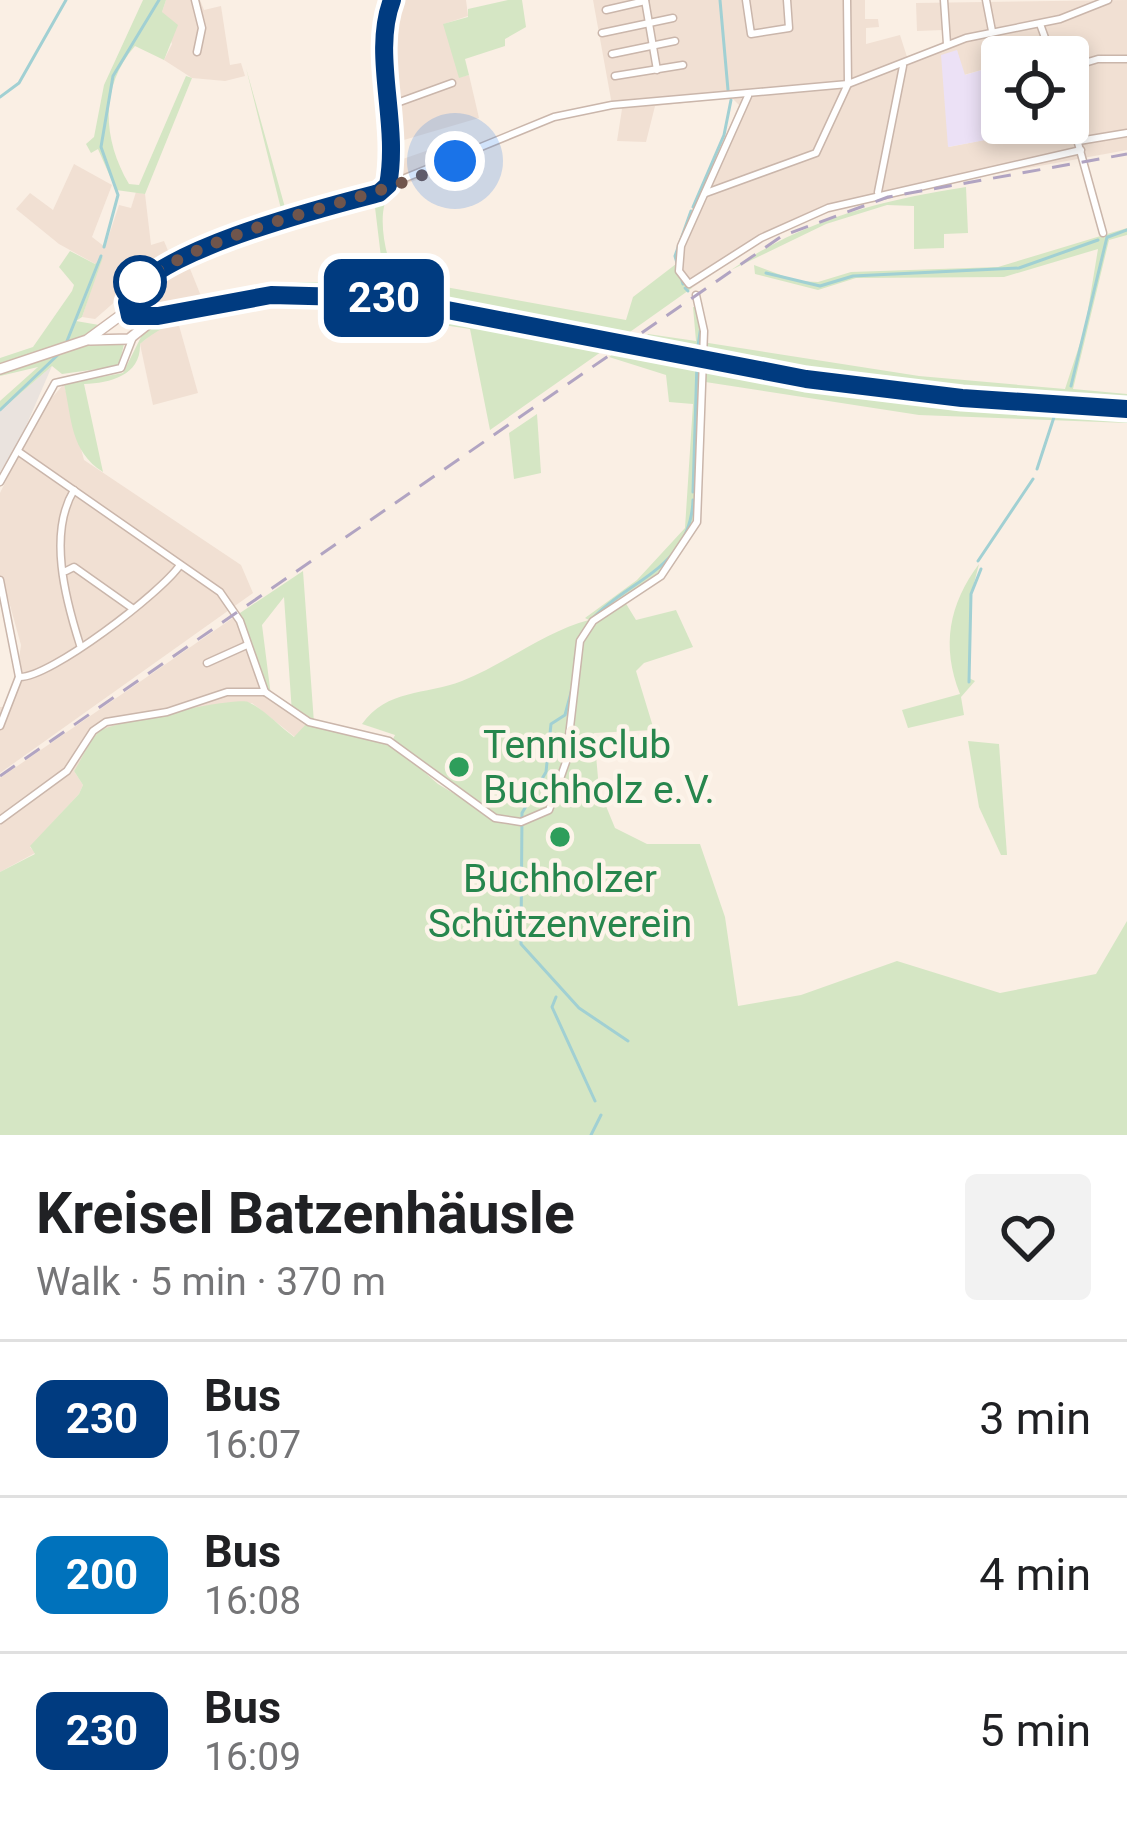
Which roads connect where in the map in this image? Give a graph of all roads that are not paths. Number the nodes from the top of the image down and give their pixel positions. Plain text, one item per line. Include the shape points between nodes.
1 (195, 0) edge
2 (392, 0) edge
3 (646, 0) edge
4 (746, 0) edge
5 (787, 0) edge
6 (847, 0) edge
7 (944, 0) edge
8 (986, 0) edge
9 (1108, 0) edge
10 (606, 10) dead end
11 (673, 19) dead end
12 (650, 23) junction
13 (1040, 24) junction
14 (992, 31) junction
15 (602, 33) dead end
16 (1044, 36) edge
17 (675, 41) dead end
18 (947, 45) junction
19 (654, 46) junction
20 (197, 52) dead end
21 (612, 54) dead end
22 (1127, 59) edge
23 (1089, 62) edge
24 (903, 64) junction
25 (682, 65) dead end
26 (657, 70) junction
27 (615, 76) dead end
28 (452, 82) dead end
29 (848, 84) junction
30 (748, 96) junction
31 (392, 104) junction
32 (1127, 134) edge
33 (1080, 146) junction
34 (388, 185) junction
35 (878, 192) junction
36 (706, 193) junction
37 (1103, 233) dead end
38 (696, 295) dead end
39 (128, 316) junction
40 (158, 316) junction
41 (111, 325) junction
42 (128, 339) junction
43 (87, 340) junction
44 (0, 369) edge
45 (1127, 409) edge
46 (19, 452) junction
47 (0, 482) edge
48 (74, 490) junction
49 (181, 564) junction
50 (66, 571) junction
51 (0, 580) edge
52 (133, 609) junction
53 (248, 644) junction
54 (80, 645) junction
55 (207, 663) dead end
56 (19, 676) junction
57 (265, 692) junction
58 (0, 726) edge
59 (0, 820) edge

1 - 20 street
2 - 31 street via 382,46
3 - 10 street
3 - 12 street
4 - 5 street via 751,34 789,28
6 - 29 street
7 - 18 street
8 - 14 street
9 - 13 street
11 - 12 street
12 - 15 street
12 - 19 street
13 - 14 street
13 - 16 street
14 - 18 street
17 - 19 street
18 - 24 street
19 - 21 street
19 - 26 street
22 - 23 street
24 - 29 street
24 - 35 street
25 - 26 street
26 - 27 street
28 - 31 street
29 - 30 street
29 - 36 street via 816,153
30 - 34 street via 554,117
30 - 36 street
31 - 34 street
32 - 33 street
33 - 35 street
33 - 37 street
34 - 39 street via 170,264 138,284
35 - 36 street via 787,225 689,284 677,261
38 - 57 street via 704,331 697,523 661,576 593,621 575,660 574,708 549,810 523,821 488,815 398,746 309,722
39 - 40 main road
39 - 41 main road
39 - 42 main road
40 - 42 main road
40 - 45 main road, bridge via 271,295 385,298 888,390
41 - 42 main road
41 - 43 main road
42 - 43 main road
42 - 46 street via 127,362 113,373 55,383
43 - 44 main road
46 - 47 street
46 - 48 street
48 - 49 street
48 - 50 street via 58,524
49 - 52 street
49 - 53 street via 226,598
50 - 52 street via 74,567
50 - 54 street
51 - 56 street
52 - 54 street
53 - 55 street
53 - 57 street
54 - 56 street via 32,678
56 - 58 street
57 - 59 street via 226,692 106,722 67,772

